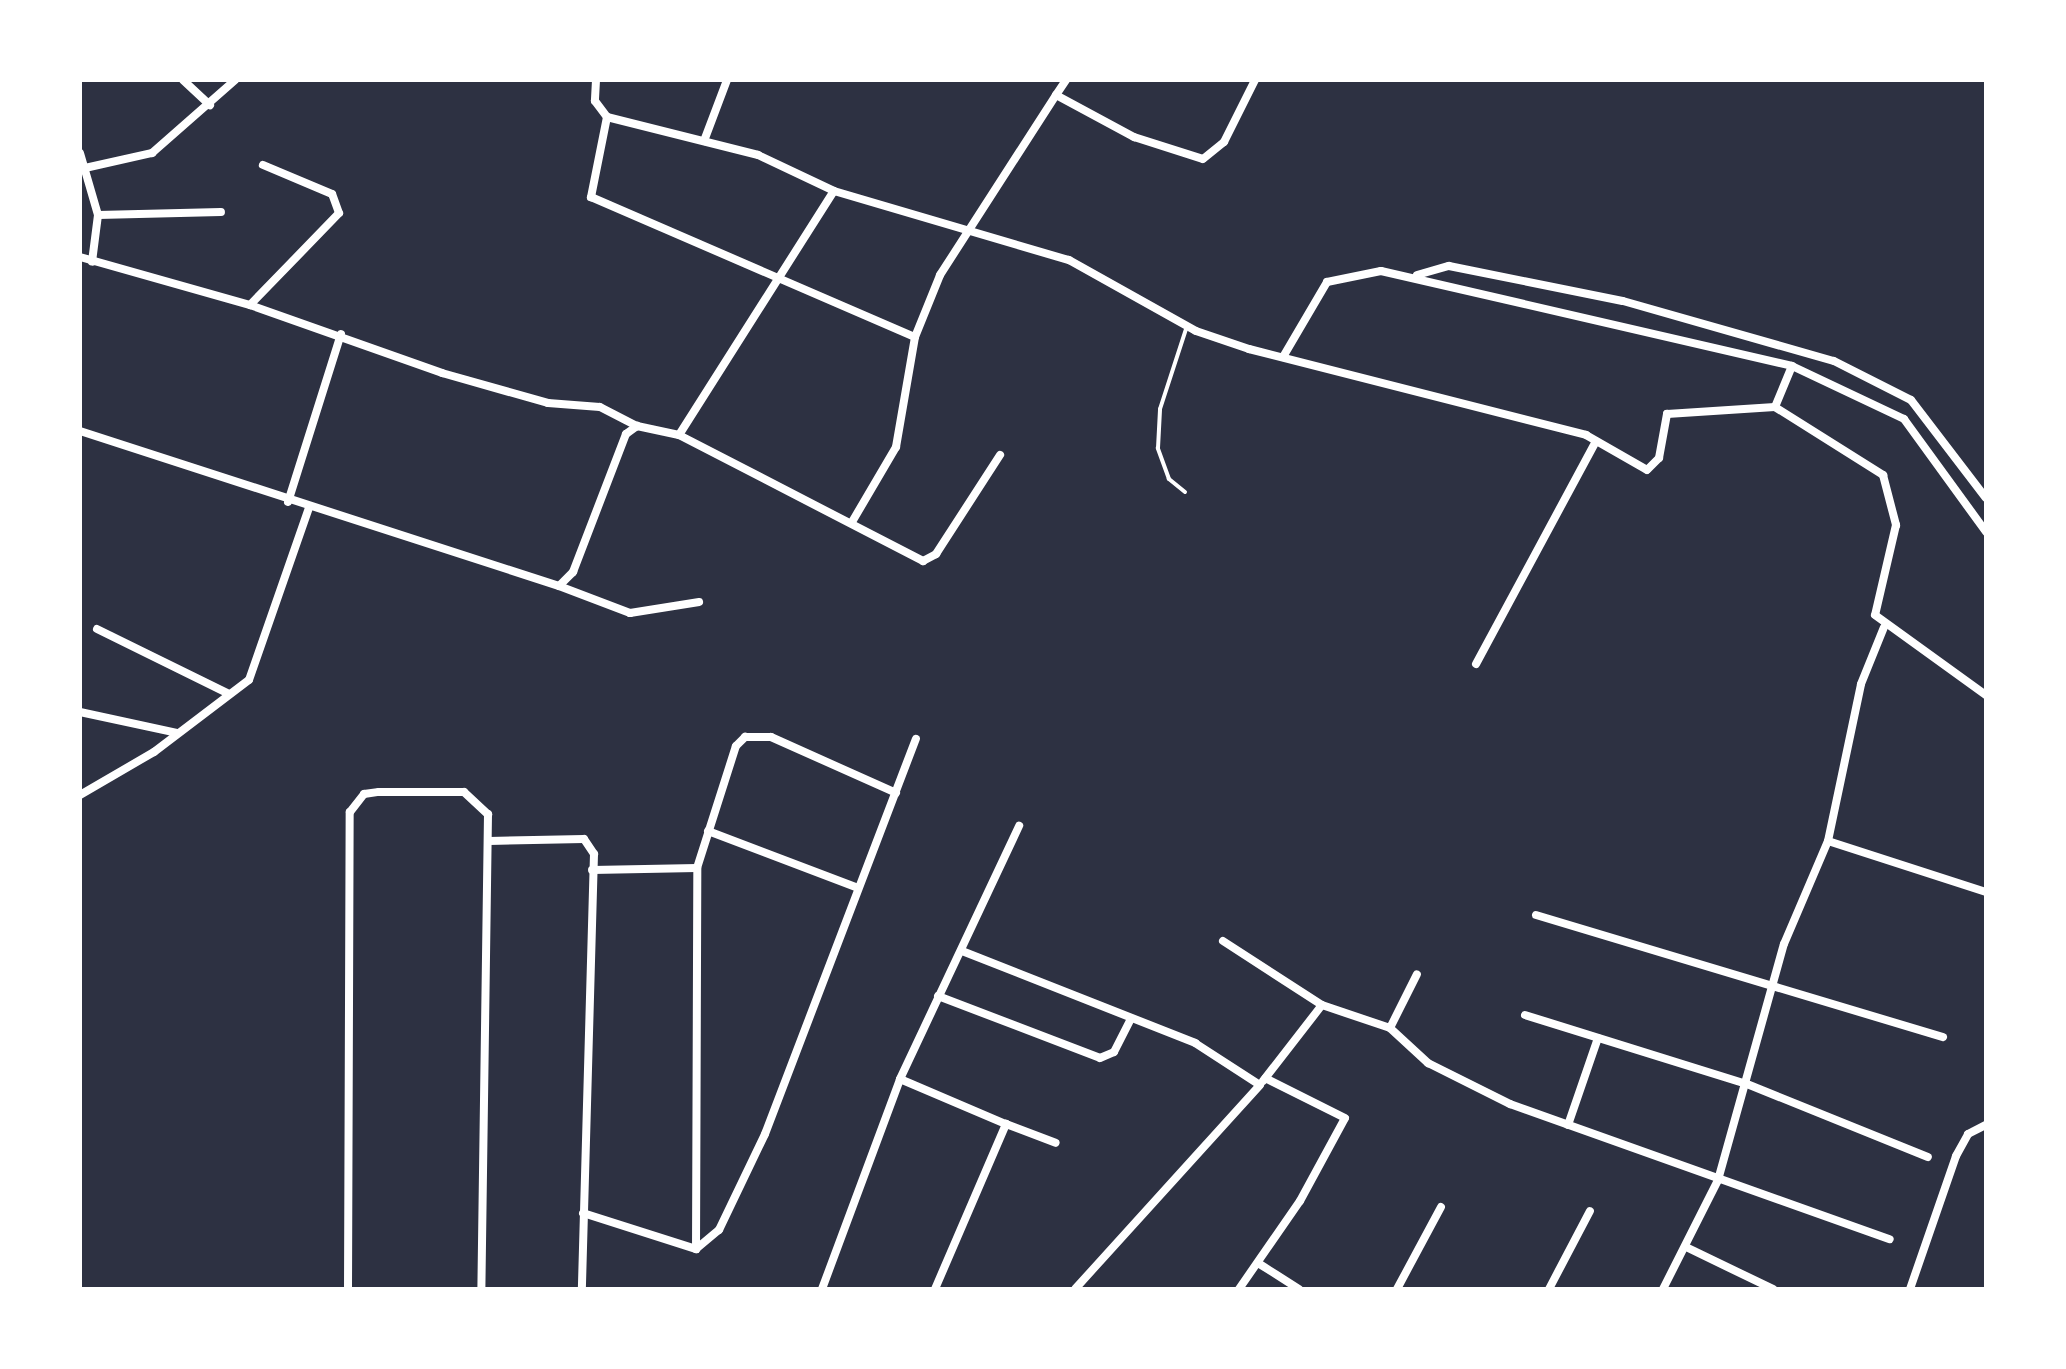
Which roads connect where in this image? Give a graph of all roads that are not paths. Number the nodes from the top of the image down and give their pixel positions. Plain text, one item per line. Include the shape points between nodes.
1 (183, 80) edge
2 (235, 80) edge
3 (596, 80) edge
4 (727, 80) edge
5 (1066, 80) edge
6 (1255, 80) edge
7 (1056, 95) junction
8 (210, 105) junction
9 (607, 117) junction
10 (704, 141) junction
11 (80, 153) edge
12 (263, 165) dead end
13 (85, 168) junction
14 (834, 191) junction
15 (221, 212) dead end
16 (98, 215) junction
17 (968, 230) junction
18 (80, 257) edge
19 (92, 262) junction
20 (782, 275) junction
21 (1416, 275) junction
22 (250, 305) junction
23 (1187, 326) junction
24 (341, 334) junction
25 (915, 337) junction
26 (1283, 357) junction
27 (1792, 366) junction
28 (1775, 407) junction
29 (637, 426) junction
30 (80, 431) edge
31 (679, 435) junction
32 (1596, 441) junction
33 (1000, 455) dead end
34 (1185, 492) dead end
35 (1986, 498) edge
36 (288, 502) junction
37 (309, 508) junction
38 (1982, 517) edge
39 (852, 522) junction
40 (1986, 532) edge
41 (559, 586) junction
42 (699, 602) dead end
43 (1884, 627) junction
44 (97, 629) dead end
45 (1476, 664) dead end
46 (229, 694) junction
47 (1986, 695) edge
48 (80, 712) edge
49 (177, 733) junction
50 (916, 739) dead end
51 (896, 793) junction
52 (80, 795) edge
53 (1019, 826) dead end
54 (708, 831) junction
55 (489, 841) junction
56 (1828, 841) junction
57 (697, 868) junction
58 (592, 870) junction
59 (858, 888) junction
60 (1986, 892) edge
61 (1536, 915) dead end
62 (1223, 941) dead end
63 (962, 951) junction
64 (1417, 974) dead end
65 (1774, 981) junction
66 (938, 996) junction
67 (1322, 1005) junction
68 (1525, 1015) dead end
69 (1131, 1019) junction
70 (1390, 1028) junction
71 (1943, 1037) dead end
72 (1598, 1038) junction
73 (900, 1079) junction
74 (1263, 1082) junction
75 (1747, 1084) junction
76 (1008, 1125) junction
77 (1568, 1125) junction
78 (1986, 1125) edge
79 (1056, 1143) dead end
80 (1928, 1157) dead end
81 (1718, 1180) junction
82 (1441, 1207) dead end
83 (1590, 1211) dead end
84 (583, 1213) junction
85 (1890, 1239) dead end
86 (1686, 1247) junction
87 (696, 1249) junction
88 (1258, 1263) junction
89 (348, 1289) edge
90 (481, 1289) edge
91 (582, 1289) edge
92 (822, 1289) edge
93 (935, 1289) edge
94 (1075, 1289) edge
95 (1239, 1289) edge
96 (1299, 1289) edge
97 (1397, 1289) edge
98 (1549, 1289) edge
99 (1663, 1289) edge
100 (1773, 1289) edge
101 (1910, 1289) edge

1 - 8 street
2 - 8 street
3 - 9 street via 595,101
4 - 10 street
5 - 7 street
6 - 7 street via 1224,142 1203,159 1134,137
7 - 17 street
8 - 13 street via 152,153
9 - 10 street
9 - 20 street via 591,197
10 - 14 street via 758,155
11 - 13 street
12 - 22 street via 332,194 339,213
13 - 16 street
14 - 17 street
14 - 20 street
15 - 16 street
16 - 19 street
17 - 23 street via 1093,270
17 - 25 street via 925,302
18 - 19 street
19 - 22 street
20 - 25 street
20 - 31 street
21 - 26 street via 1381,271 1327,282
21 - 27 street
21 - 35 street via 1449,266 1623,301 1834,361 1911,400
22 - 24 street
23 - 26 street
23 - 34 lane via 1160,409 1158,448 1169,479
24 - 29 street via 535,400 600,407
24 - 36 street
25 - 39 street via 896,447
26 - 32 street via 1400,384
27 - 28 street
27 - 38 street via 1904,419
28 - 32 street via 1667,414 1659,458 1647,470
28 - 43 street via 1874,468 1890,487 1896,525 1873,607
29 - 31 street
29 - 41 street via 626,434 573,572
30 - 36 street
31 - 39 street
32 - 45 street
33 - 39 street via 931,560
36 - 37 street
37 - 41 street
37 - 46 street via 252,674
38 - 40 street
41 - 42 street via 630,613
43 - 47 street
43 - 56 street via 1861,684
44 - 46 street
46 - 49 street
48 - 49 street
49 - 52 street
50 - 51 street
51 - 54 street via 758,734 736,746
51 - 59 street
53 - 63 street
54 - 57 street
54 - 59 street
55 - 58 street via 584,839 592,846
55 - 89 street via 485,804 464,792 364,794 350,812
55 - 90 street
56 - 60 street
56 - 65 street
57 - 58 street
57 - 87 street
58 - 84 street
59 - 87 street via 765,1134 719,1230
61 - 65 street
62 - 67 street
63 - 66 street
63 - 69 street
64 - 70 street
65 - 71 street
65 - 75 street
66 - 69 street via 1100,1058 1114,1052
66 - 73 street
67 - 70 street
67 - 74 street
68 - 72 street
69 - 74 street via 1208,1049
70 - 77 street via 1428,1063
72 - 75 street
72 - 77 street
73 - 76 street
73 - 92 street
74 - 88 street via 1345,1118
74 - 94 street
75 - 80 street
75 - 81 street
76 - 79 street
76 - 93 street
77 - 81 street
78 - 101 street via 1968,1134 1956,1156
81 - 85 street
81 - 86 street
82 - 97 street
83 - 98 street
84 - 87 street
84 - 91 street
86 - 99 street
86 - 100 street
88 - 95 street
88 - 96 street

